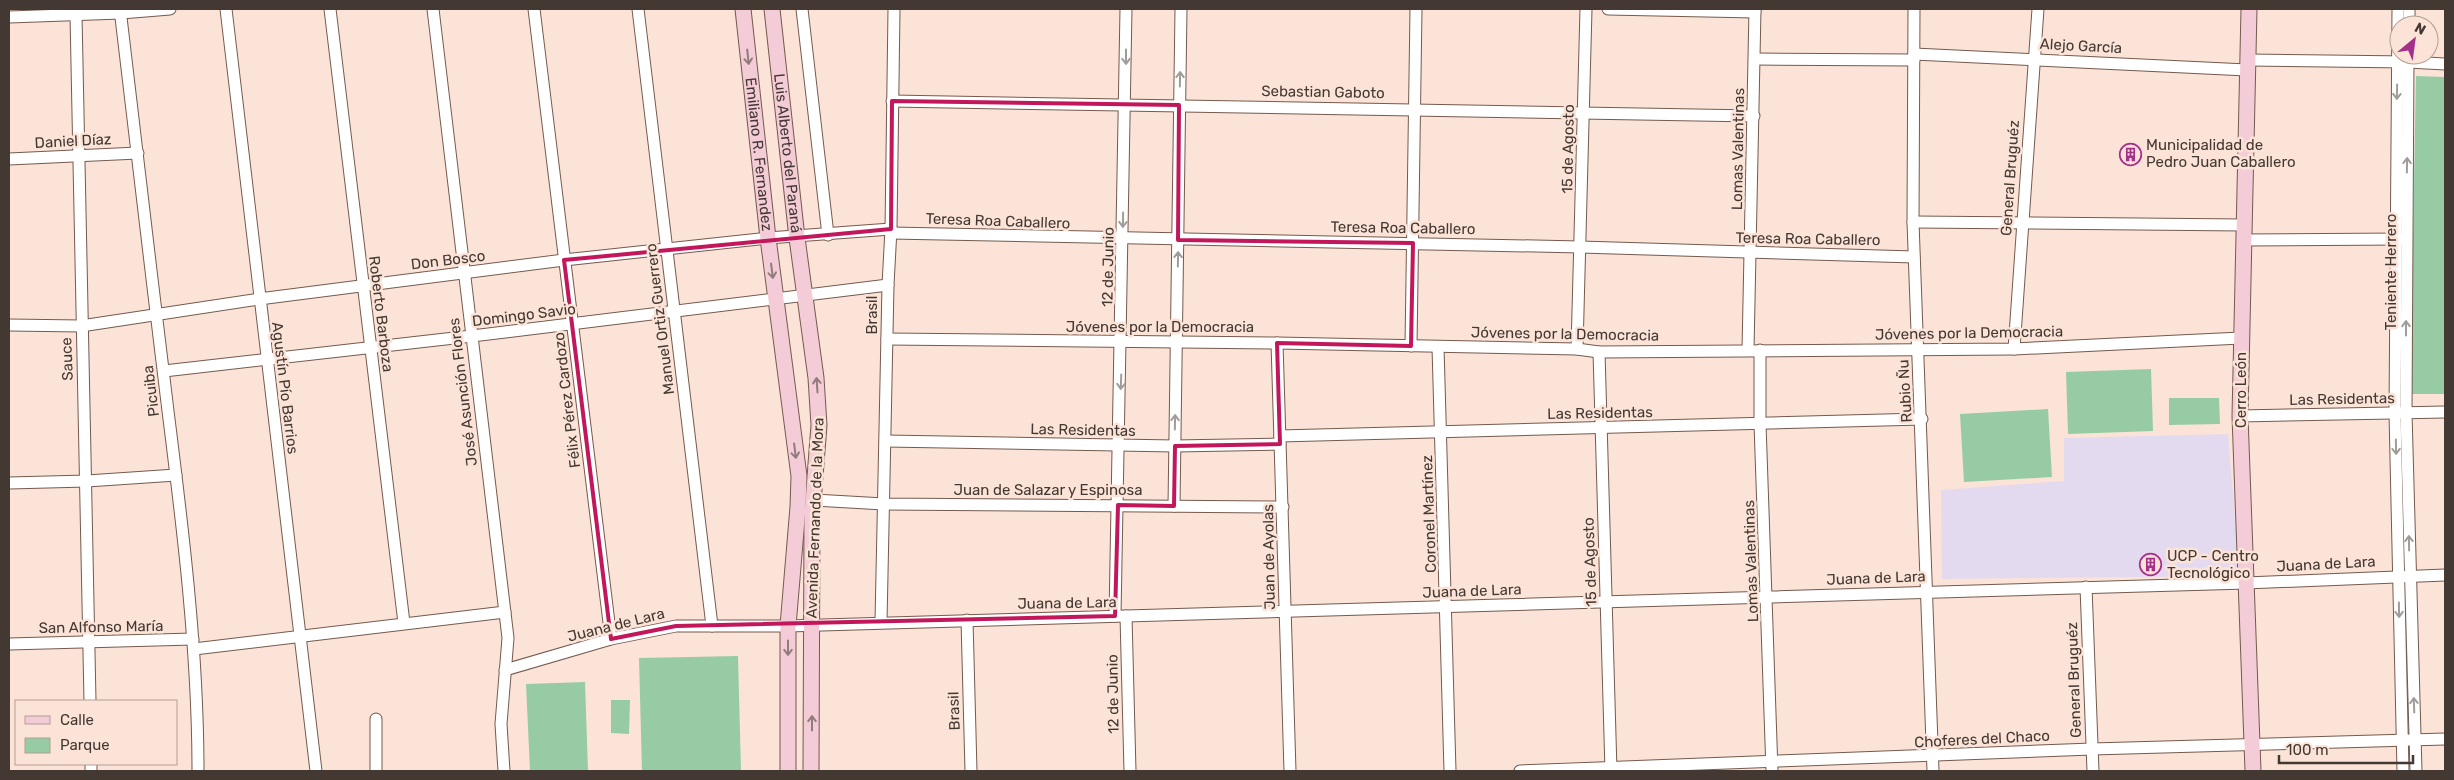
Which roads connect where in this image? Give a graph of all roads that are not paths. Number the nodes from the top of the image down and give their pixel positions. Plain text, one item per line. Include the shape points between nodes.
1 (170, 9) edge
2 (226, 9) edge
3 (330, 9) edge
4 (433, 9) edge
5 (534, 9) edge
6 (638, 9) edge
7 (743, 9) edge
8 (772, 9) edge
9 (802, 9) edge
10 (894, 9) edge
11 (1126, 9) edge
12 (1181, 9) edge
13 (1416, 9) edge
14 (1586, 9) edge
15 (1608, 9) edge
16 (1914, 9) edge
17 (2038, 9) edge
18 (2249, 9) edge
19 (121, 11) edge
20 (1755, 11) edge
21 (76, 15) junction
22 (9, 18) edge
23 (1914, 57) junction
24 (2034, 58) junction
25 (1754, 59) junction
26 (2389, 60) edge
27 (2247, 65) junction
28 (2405, 65) edge
29 (892, 101) junction
30 (1126, 105) junction
31 (1179, 106) junction
32 (1415, 109) junction
33 (1584, 114) junction
34 (1754, 116) junction
35 (138, 152) junction
36 (78, 157) junction
37 (9, 159) edge
38 (1913, 222) junction
39 (2022, 223) junction
40 (891, 231) junction
41 (2243, 233) junction
42 (828, 235) junction
43 (768, 238) junction
44 (797, 238) junction
45 (1123, 239) junction
46 (2400, 239) junction
47 (1178, 240) junction
48 (1413, 243) junction
49 (1580, 246) junction
50 (666, 250) junction
51 (1751, 253) junction
52 (1914, 257) junction
53 (564, 260) junction
54 (464, 274) junction
55 (888, 285) junction
56 (362, 286) junction
57 (804, 296) junction
58 (259, 299) junction
59 (776, 299) junction
60 (674, 311) junction
61 (157, 315) junction
62 (573, 324) junction
63 (9, 325) edge
64 (81, 326) junction
65 (472, 336) junction
66 (2241, 338) junction
67 (887, 339) junction
68 (1122, 343) junction
69 (1176, 343) junction
70 (1277, 343) junction
71 (1411, 346) junction
72 (1438, 347) junction
73 (370, 348) junction
74 (1577, 349) junction
75 (2014, 349) junction
76 (1754, 350) junction
77 (1918, 350) junction
78 (1599, 352) junction
79 (267, 360) junction
80 (164, 371) junction
81 (2445, 412) edge
82 (2400, 413) junction
83 (2240, 416) junction
84 (1922, 419) junction
85 (1760, 424) junction
86 (1601, 428) junction
87 (1441, 432) junction
88 (1280, 440) junction
89 (886, 441) junction
90 (1119, 446) junction
91 (1175, 446) junction
92 (176, 475) junction
93 (87, 481) junction
94 (9, 483) edge
95 (814, 500) junction
96 (884, 504) junction
97 (1118, 505) junction
98 (1174, 506) junction
99 (1283, 507) junction
100 (2445, 575) edge
101 (2404, 576) junction
102 (2246, 583) junction
103 (2086, 587) junction
104 (1926, 592) junction
105 (1768, 596) junction
106 (1606, 602) junction
107 (1446, 606) junction
108 (1285, 611) junction
109 (505, 612) junction
110 (1121, 616) junction
111 (967, 620) junction
112 (881, 622) junction
113 (404, 623) junction
114 (812, 623) junction
115 (712, 626) junction
116 (788, 626) junction
117 (300, 635) junction
118 (611, 639) junction
119 (88, 642) junction
120 (9, 644) edge
121 (193, 644) junction
122 (2400, 662) junction
123 (2412, 662) junction
124 (504, 670) junction
125 (90, 700) edge
126 (376, 719) dead end
127 (2445, 739) edge
128 (2401, 740) junction
129 (2415, 740) junction
130 (2252, 743) junction
131 (2092, 749) junction
132 (1933, 756) junction
133 (1772, 767) edge
134 (1611, 770) edge
135 (198, 771) edge
136 (316, 771) edge
137 (376, 771) edge
138 (504, 771) edge
139 (788, 771) edge
140 (812, 771) edge
141 (971, 771) edge
142 (1130, 771) edge
143 (1290, 771) edge
144 (1450, 771) edge
145 (1520, 771) edge
146 (1933, 771) edge
147 (2093, 771) edge
148 (2253, 771) edge
149 (2403, 771) edge
150 (2416, 771) edge

1 - 19 street
2 - 58 street, Agustín Pío Barrios
3 - 56 street, Roberto Barboza
4 - 54 street, José Asunción Flores
5 - 53 street, Félix Pérez Cardozo
6 - 50 street, Manuel Ortiz Guerrero
7 -> 43 main road, Emiliano R. Fernandez
8 - 44 main road, Luis Alberto del Paraná
9 - 42 street
10 - 29 street, Brasil
11 -> 30 street, 12 de Junio
31 -> 12 street
13 - 32 street
14 - 33 street, 15 de Agosto
15 - 20 street
16 - 23 street, Rubio Ñu
17 - 24 street, General Bruguéz
18 - 27 main road, Cerro León
19 - 21 street
19 - 35 street, Picuiba
20 - 25 street, Lomas Valentinas
21 - 22 street
21 - 36 street, Sauce
23 - 24 street, Alejo García
23 - 25 street, Alejo García
23 - 38 street, Rubio Ñu
24 - 27 street, Alejo García
24 - 39 street, General Bruguéz
25 - 34 street, Lomas Valentinas
26 - 27 street, Alejo García
27 - 41 main road, Cerro León
28 - 46 street, Teniente Herrero
29 - 30 street, Sebastian Gaboto
29 - 40 street, Brasil
30 - 31 street, Sebastian Gaboto
30 -> 45 street, 12 de Junio
31 - 32 street, Sebastian Gaboto
31 - 47 street
32 - 33 street, Sebastian Gaboto
32 - 48 street
33 - 34 street, Sebastian Gaboto
33 - 49 street, 15 de Agosto
34 - 51 street, Lomas Valentinas
35 - 36 street, Daniel Díaz
35 - 61 street, Picuiba
36 - 37 street, Daniel Díaz
36 - 64 street, Sauce
38 - 39 street
38 - 52 street, Rubio Ñu
39 - 41 street
39 - 75 street, General Bruguéz
40 - 42 street, Don Bosco
40 - 45 street, Teresa Roa Caballero
40 - 55 street, Brasil
41 - 46 street
41 - 66 main road, Cerro León
42 - 44 street, Don Bosco
43 - 44 street, Don Bosco
43 - 50 street, Don Bosco
43 -> 59 main road, Emiliano R. Fernandez
44 - 57 main road, Luis Alberto del Paraná
45 - 47 street, Teresa Roa Caballero
45 - 68 street, 12 de Junio
46 - 82 street, Teniente Herrero
47 - 48 street, Teresa Roa Caballero
69 -> 47 street
48 - 49 street, Teresa Roa Caballero
48 - 71 street
49 - 51 street, Teresa Roa Caballero
49 - 74 street, 15 de Agosto
50 - 53 street, Don Bosco
50 - 60 street, Manuel Ortiz Guerrero
51 - 52 street, Teresa Roa Caballero
51 - 76 street, Lomas Valentinas
52 - 77 street, Rubio Ñu
53 - 54 street, Don Bosco
53 - 62 street, Félix Pérez Cardozo
54 - 56 street, Don Bosco
54 - 65 street, José Asunción Flores
55 - 57 street, Domingo Savio
55 - 67 street, Brasil
56 - 58 street, Don Bosco
56 - 73 street, Roberto Barboza
57 - 59 street, Domingo Savio
95 -> 57 main road, Avenida Fernando de la Mora via 819,425
58 - 61 street, Don Bosco
58 - 79 street, Agustín Pío Barrios
59 - 60 street, Domingo Savio
59 -> 116 main road, Avenida Fernando de la Mora via 798,476
60 - 62 street, Domingo Savio
60 - 115 street, Manuel Ortiz Guerrero
61 - 64 street, Don Bosco
61 - 80 street, Picuiba
62 - 65 street, Domingo Savio
62 - 118 street, Félix Pérez Cardozo
63 - 64 street, Don Bosco
64 - 93 street, Sauce
65 - 73 street, Domingo Savio
65 - 109 street, José Asunción Flores
66 - 75 street, Jóvenes por la Democracia
66 - 83 main road, Cerro León
67 - 68 street, Jóvenes por la Democracia
67 - 89 street, Brasil
68 - 69 street, Jóvenes por la Democracia
68 -> 90 street, 12 de Junio
69 - 70 street, Jóvenes por la Democracia
91 -> 69 street
70 - 71 street, Jóvenes por la Democracia
70 - 88 street, Juan de Ayolas
71 - 72 street, Jóvenes por la Democracia
72 - 74 street, Jóvenes por la Democracia
72 - 87 street, Coronel Martínez
73 - 79 street, Domingo Savio
73 - 113 street, Roberto Barboza
74 - 78 street, Jóvenes por la Democracia
75 - 77 street, Jóvenes por la Democracia
76 - 77 street, Jóvenes por la Democracia
76 - 78 street, Jóvenes por la Democracia
76 - 85 street, Lomas Valentinas
77 - 84 street, Rubio Ñu
78 - 86 street, 15 de Agosto
79 - 80 street, Domingo Savio
79 - 117 street, Agustín Pío Barrios
80 - 92 street, Picuiba
81 - 82 street, Las Residentas
82 - 83 street, Las Residentas
82 - 101 street, Teniente Herrero
83 - 102 main road, Cerro León
84 - 85 street, Las Residentas
84 - 104 street, Rubio Ñu
85 - 86 street, Las Residentas
85 - 105 street, Lomas Valentinas
86 - 87 street, Las Residentas
86 - 106 street, 15 de Agosto
87 - 88 street, Las Residentas
87 - 107 street, Coronel Martínez
88 - 91 street, Las Residentas
88 - 99 street, Juan de Ayolas
89 - 90 street, Las Residentas
89 - 96 street, Brasil
90 - 91 street, Las Residentas
90 - 97 street, 12 de Junio
91 - 98 street
92 - 93 street
92 - 121 street, Picuiba
93 - 94 street
93 - 119 street, Sauce
95 - 96 street, Juan de Salazar y Espinosa
95 - 114 main road, Avenida Fernando de la Mora
96 - 97 street, Juan de Salazar y Espinosa
96 - 112 street, Brasil
97 - 98 street, Juan de Salazar y Espinosa
97 - 110 street, 12 de Junio
98 - 99 street, Juan de Salazar y Espinosa
99 - 108 street, Juan de Ayolas
100 - 101 street, Juana de Lara
101 - 102 street, Juana de Lara
101 -> 122 street, Teniente Herrero
101 - 123 street, Teniente Herrero
102 - 103 street, Juana de Lara
102 - 130 main road, Cerro León
103 - 104 street, Juana de Lara
103 - 131 street, General Bruguéz
104 - 105 street, Juana de Lara
104 - 132 street, Rubio Ñu
105 - 106 street, Juana de Lara
105 - 133 street, Lomas Valentinas
106 - 107 street, Juana de Lara
106 - 134 street, 15 de Agosto
107 - 108 street, Juana de Lara
107 - 144 street, Coronel Martínez
108 - 110 street, Juana de Lara
108 - 143 street, Juan de Ayolas
109 - 113 street, San Alfonso María
109 - 124 street, José Asunción Flores via 508,638
110 - 111 street, Juana de Lara
110 - 142 street, 12 de Junio
111 - 112 street, Juana de Lara
111 - 141 street, Brasil
112 - 114 street, Juana de Lara
113 - 117 street, San Alfonso María
114 - 116 street, Juana de Lara
140 -> 114 main road, Avenida Fernando de la Mora
115 - 116 street, Juana de Lara
115 - 118 street, Juana de Lara via 666,627
116 -> 139 main road, Avenida Fernando de la Mora
117 - 121 street, San Alfonso María
117 - 136 street, Agustín Pío Barrios
118 - 124 street, Juana de Lara
119 - 120 street, San Alfonso María
119 - 121 street, San Alfonso María
119 - 125 street, Sauce
121 - 135 street, Picuiba
122 - 123 street
122 - 128 street, Teniente Herrero
129 -> 123 street, Teniente Herrero
124 - 138 street, José Asunción Flores via 501,724
126 - 137 street
127 - 129 street, Choferes del Chaco
128 - 129 street, Choferes del Chaco
128 - 130 street, Choferes del Chaco
128 - 149 street, Teniente Herrero
129 - 150 street, Teniente Herrero
130 - 131 street, Choferes del Chaco
130 - 148 main road, Cerro León
131 - 132 street, Choferes del Chaco
131 - 147 street, General Bruguéz
132 - 133 street, Choferes del Chaco
132 - 146 street, Rubio Ñu
133 - 134 street, Choferes del Chaco
134 - 145 street, Choferes del Chaco

